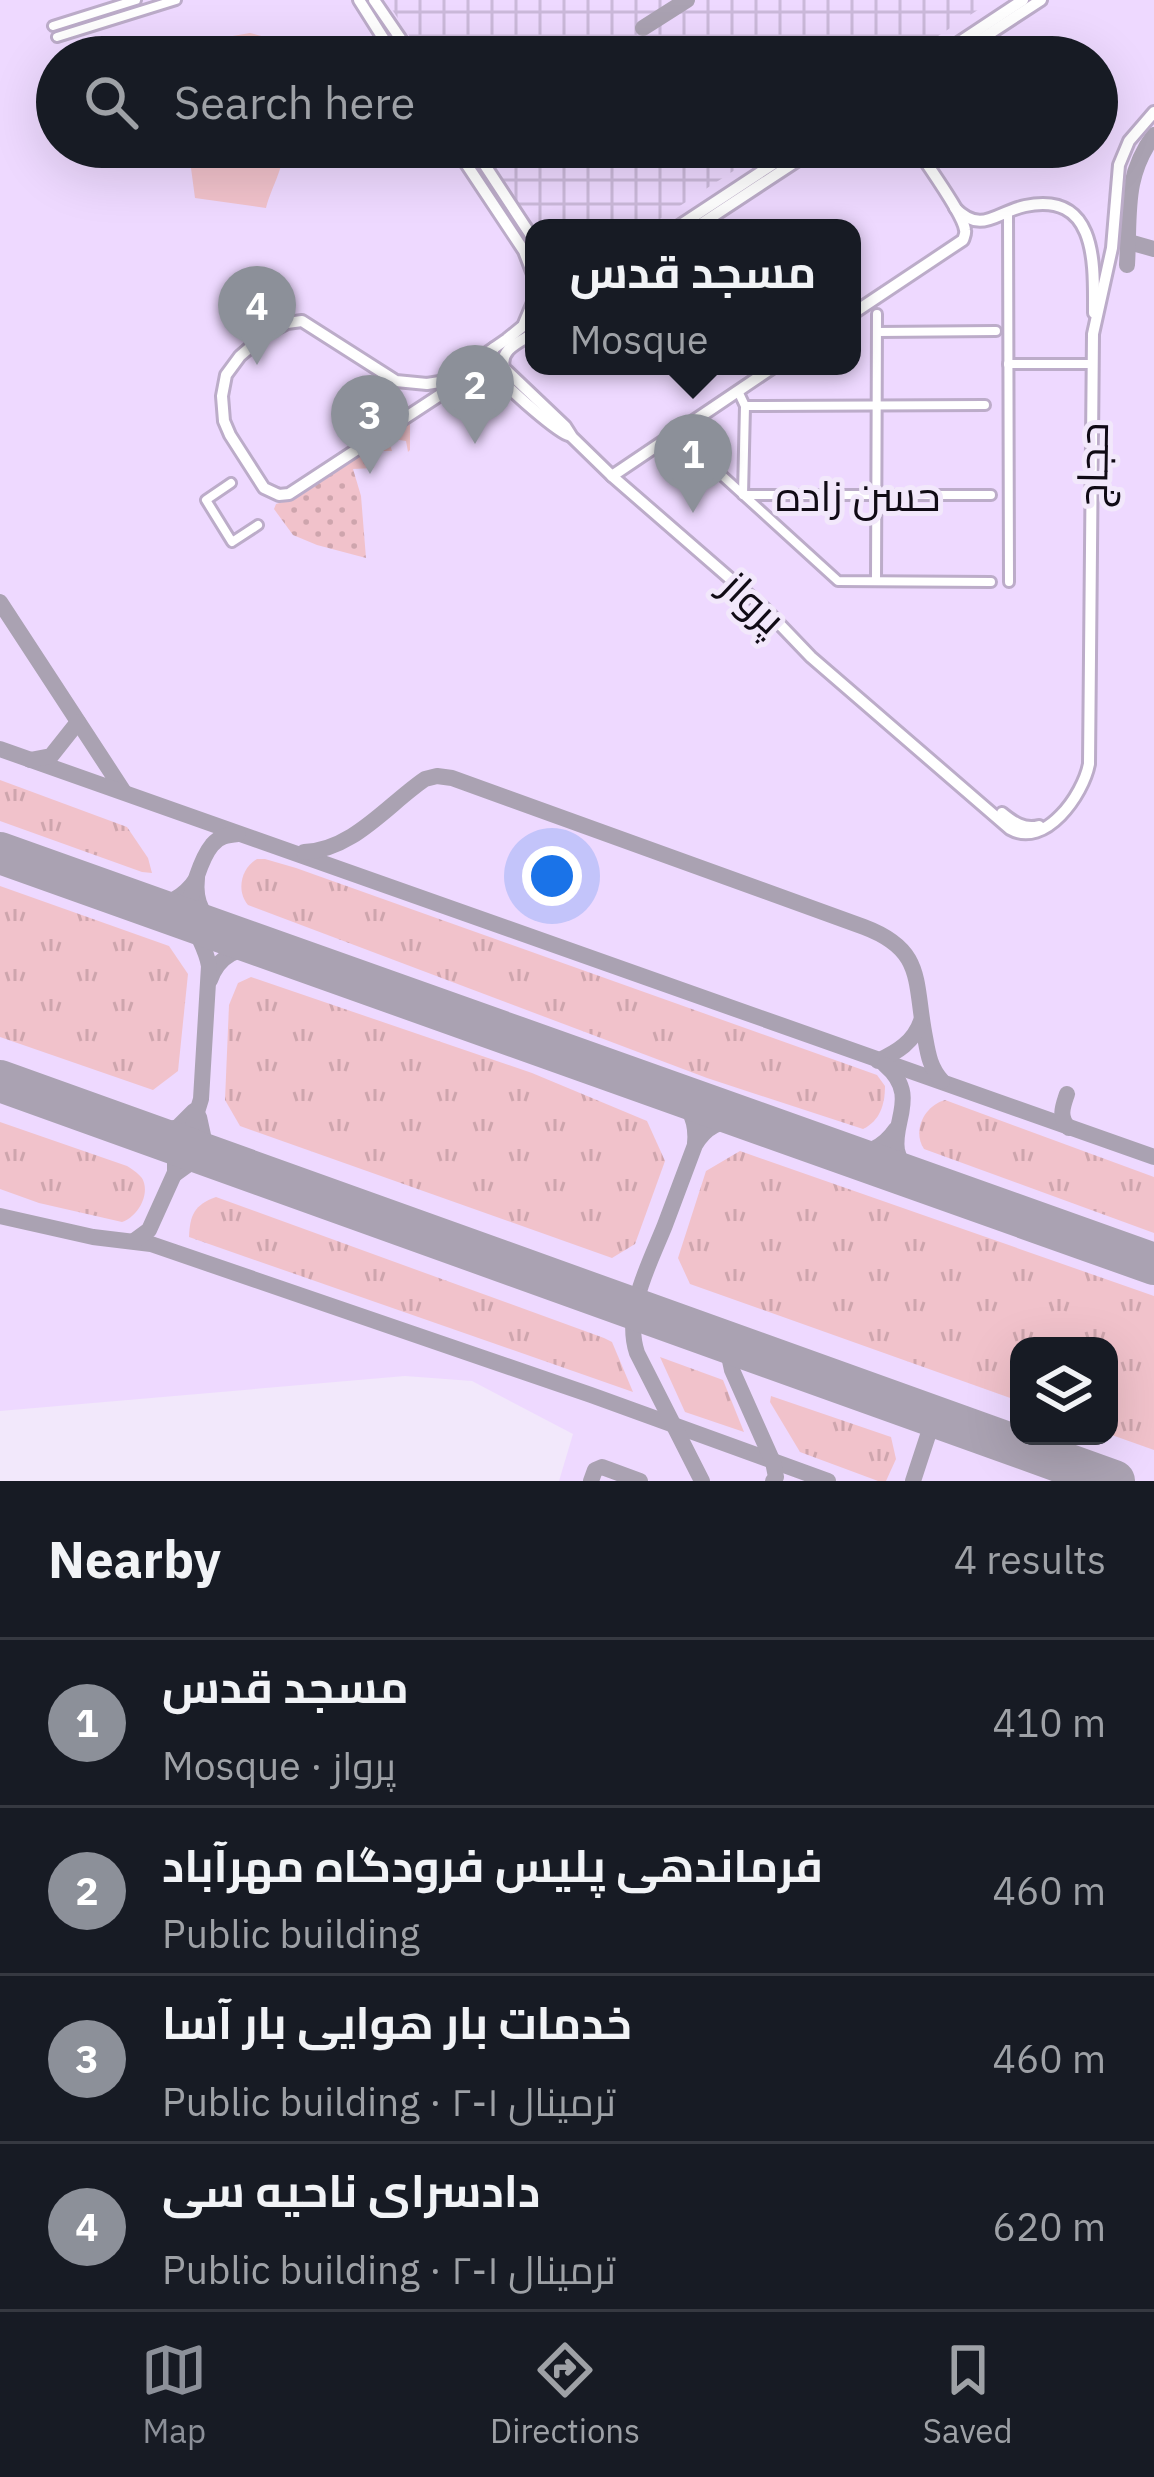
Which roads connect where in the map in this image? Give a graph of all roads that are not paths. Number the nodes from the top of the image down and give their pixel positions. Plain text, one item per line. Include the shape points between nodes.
1 (136, 0) edge
2 (176, 0) edge
3 (359, 0) edge
4 (374, 0) edge
5 (1023, 0) edge
6 (1041, 0) edge
7 (53, 26) dead end
8 (979, 34) junction
9 (60, 36) edge
10 (382, 36) edge
11 (398, 36) edge
12 (975, 36) edge
13 (1154, 112) edge
14 (469, 168) edge
15 (487, 168) edge
16 (767, 168) edge
17 (786, 168) edge
18 (929, 168) edge
19 (955, 208) junction
20 (500, 213) junction
21 (1008, 213) junction
22 (690, 219) edge
23 (709, 219) edge
24 (525, 226) edge
25 (525, 245) edge
26 (525, 254) edge
27 (861, 308) edge
28 (877, 314) dead end
29 (525, 321) edge
30 (996, 331) dead end
31 (877, 332) junction
32 (1094, 334) junction
33 (525, 339) edge
34 (1008, 364) junction
35 (1093, 364) junction
36 (484, 366) junction
37 (762, 375) edge
38 (448, 385) junction
39 (738, 391) junction
40 (985, 405) dead end
41 (745, 406) junction
42 (877, 406) junction
43 (572, 437) junction
44 (682, 439) dead end
45 (612, 476) junction
46 (231, 483) dead end
47 (743, 495) junction
48 (877, 495) junction
49 (991, 495) dead end
50 (258, 525) dead end
51 (876, 581) junction
52 (991, 582) dead end
53 (1009, 582) dead end
54 (1053, 821) joint

1 - 7 street
2 - 9 street
3 - 10 main road
4 - 11 main road
5 - 8 main road
6 - 8 main road
8 - 12 main road
13 - 32 main road, حجاج via 1119,165
14 - 20 main road
15 - 24 main road
16 - 22 main road
17 - 23 main road
18 - 19 main road
19 - 21 main road via 981,222
19 - 27 main road via 963,240
20 - 25 main road
20 - 26 main road
21 - 32 main road via 1049,206 1082,226 1094,254
21 - 34 street
28 - 31 street
29 - 36 main road
30 - 31 street
31 - 42 street
32 - 35 main road, حجاج
33 - 43 main road, پرواز via 506,352 504,368
34 - 35 street
34 - 53 street
35 - 54 main road, حجاج via 1089,764 1079,793
36 - 38 main road
36 - 43 main road, پرواز
37 - 39 main road
38 - 38 main road via 396,381 297,320 267,333 235,362 222,408 265,488 289,494
39 - 41 street
39 - 45 main road
40 - 42 street
41 - 42 street
41 - 47 street, حسن زاده
42 - 48 street
43 - 45 main road, پرواز
44 - 47 street
45 - 54 main road, پرواز via 1018,833
46 - 50 street via 206,500 232,542
47 - 48 street, حسن زاده
47 - 51 street via 838,581
48 - 49 street, حسن زاده
48 - 51 street
51 - 52 street

